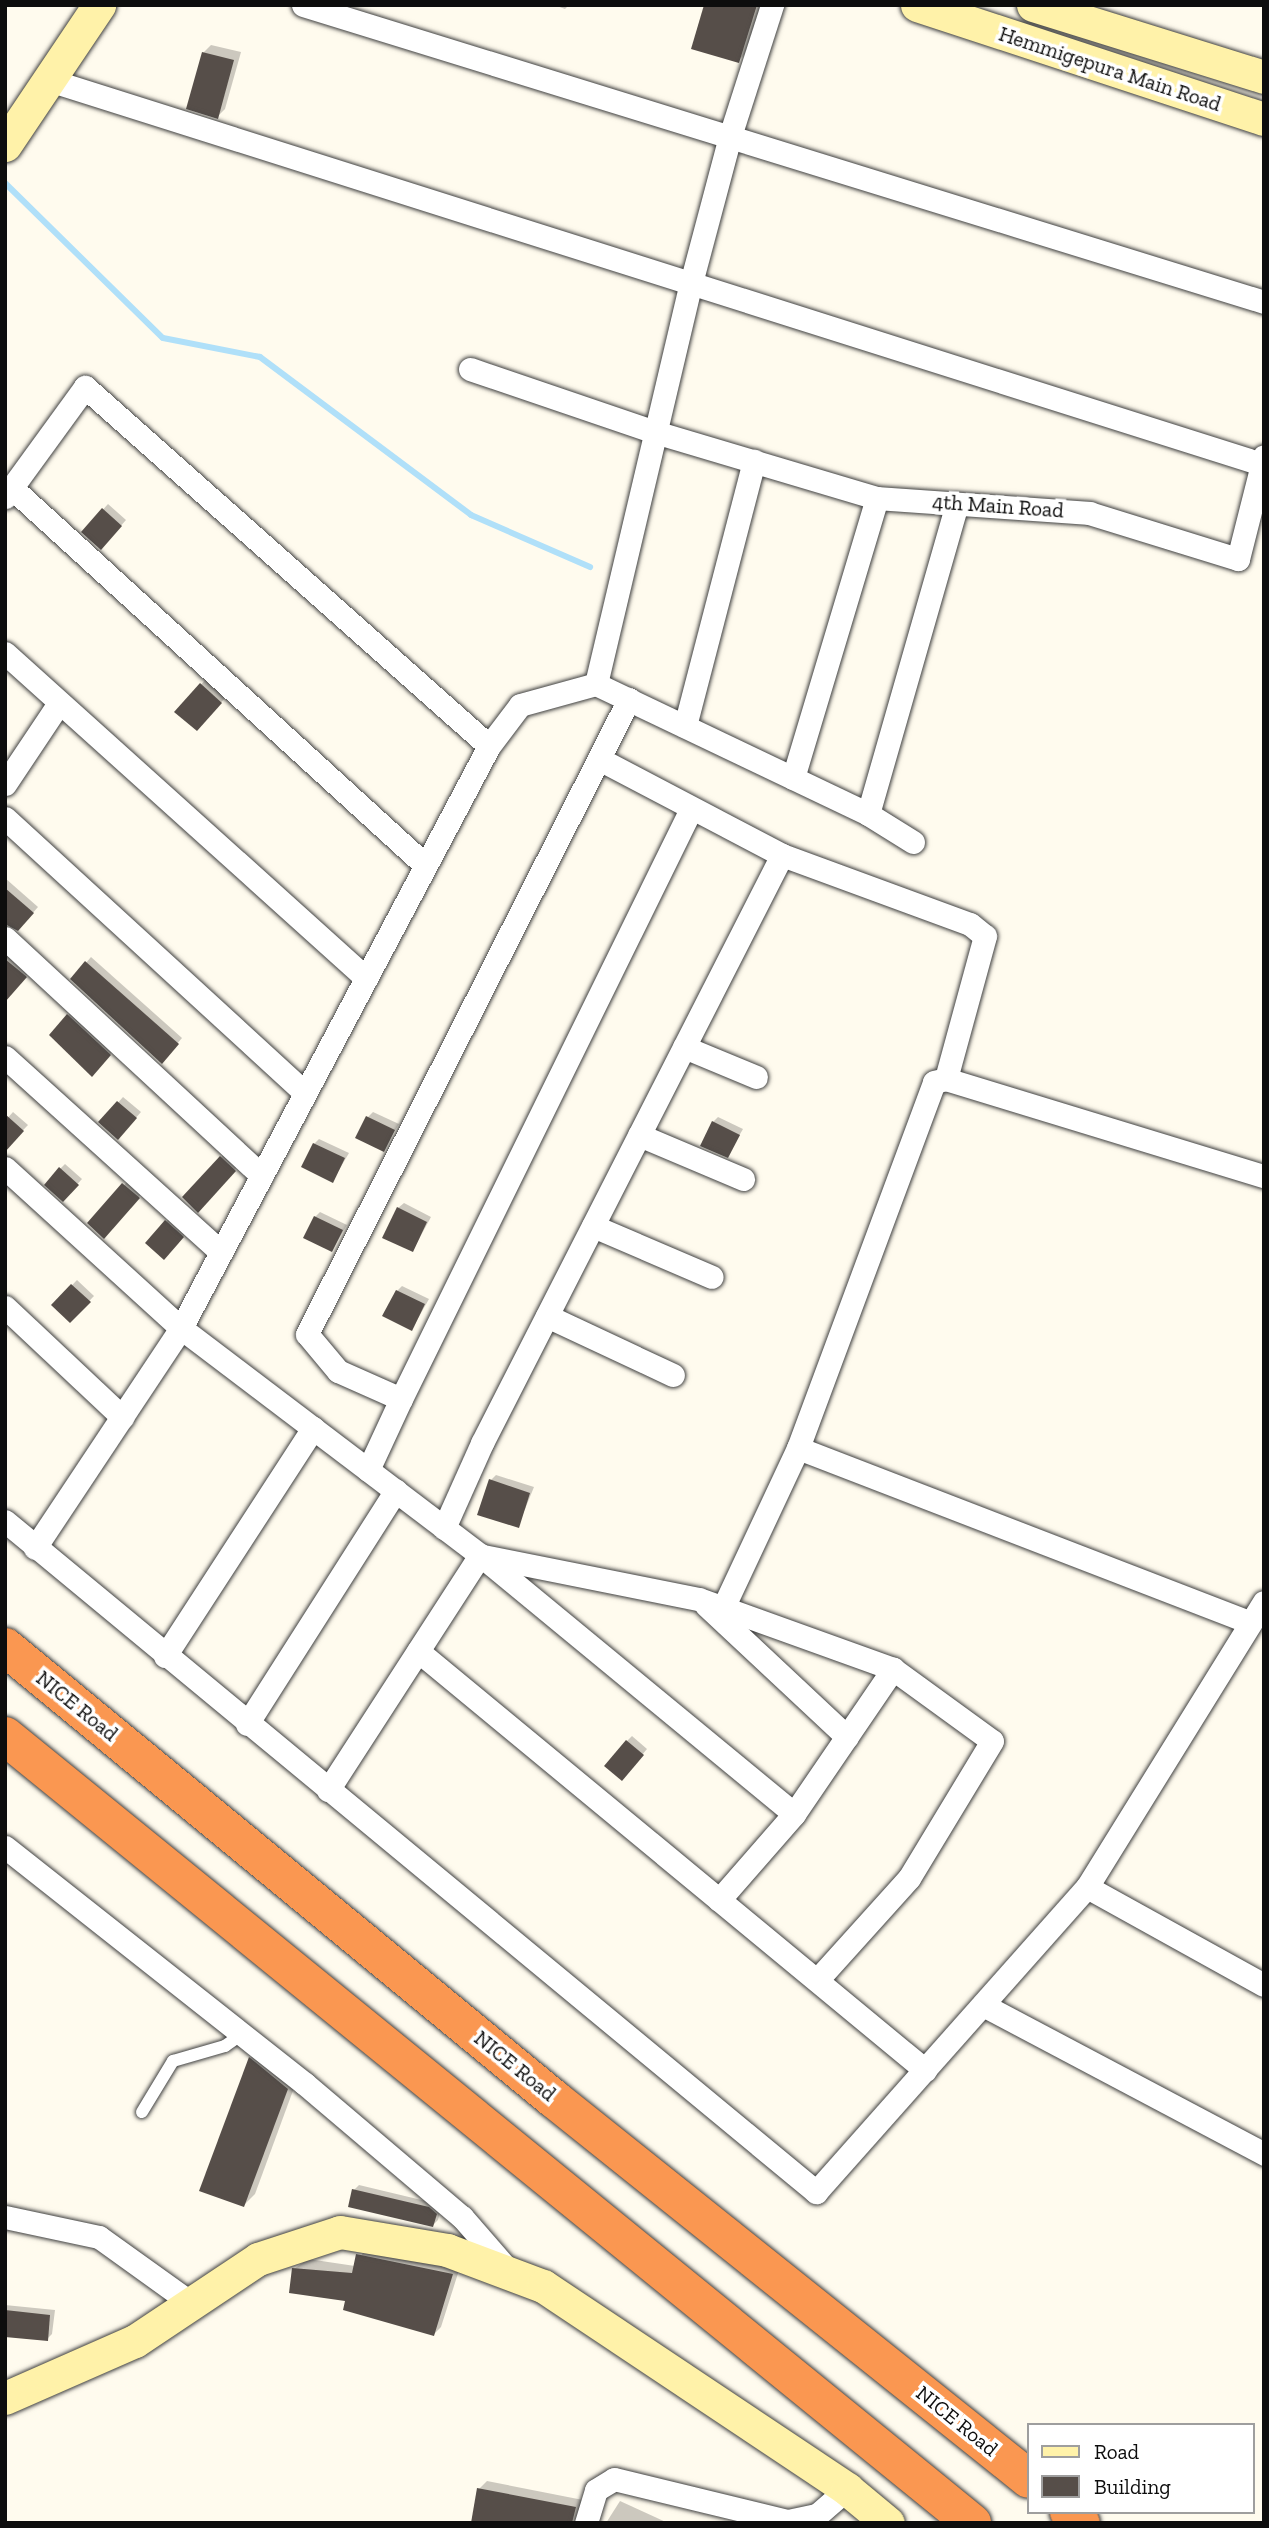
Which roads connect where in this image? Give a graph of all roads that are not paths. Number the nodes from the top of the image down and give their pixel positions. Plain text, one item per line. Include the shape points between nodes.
1 (99, 5) edge
2 (303, 5) edge
3 (772, 5) edge
4 (917, 5) edge
5 (1033, 5) edge
6 (1264, 77) edge
7 (49, 80) junction
8 (1264, 119) edge
9 (730, 136) junction
10 (5, 145) edge
11 (691, 283) junction
12 (1264, 302) edge
13 (470, 369) dead end
14 (656, 432) junction
15 (1263, 460) edge
16 (754, 461) junction
17 (9, 492) edge
18 (877, 498) junction
19 (957, 503) junction
20 (5, 653) edge
21 (596, 684) junction
22 (629, 699) junction
23 (59, 703) junction
24 (685, 726) junction
25 (489, 746) junction
26 (599, 759) junction
27 (793, 778) junction
28 (5, 784) edge
29 (691, 809) junction
30 (868, 814) junction
31 (5, 818) edge
32 (913, 842) dead end
33 (782, 855) junction
34 (425, 865) junction
35 (5, 938) edge
36 (366, 978) junction
37 (684, 1046) junction
38 (5, 1057) edge
39 (757, 1077) dead end
40 (946, 1079) junction
41 (305, 1093) junction
42 (639, 1135) junction
43 (5, 1168) edge
44 (262, 1176) junction
45 (1264, 1176) edge
46 (743, 1179) dead end
47 (593, 1226) junction
48 (221, 1252) junction
49 (712, 1277) dead end
50 (5, 1307) edge
51 (547, 1316) junction
52 (181, 1328) junction
53 (673, 1376) dead end
54 (401, 1399) junction
55 (122, 1418) junction
56 (313, 1428) junction
57 (798, 1448) junction
58 (368, 1470) junction
59 (396, 1490) junction
60 (5, 1521) edge
61 (444, 1528) junction
62 (34, 1548) junction
63 (480, 1555) junction
64 (699, 1599) junction
65 (1264, 1602) edge
66 (723, 1608) junction
67 (1250, 1622) junction
68 (5, 1647) edge
69 (418, 1651) junction
70 (165, 1656) junction
71 (893, 1669) junction
72 (247, 1724) junction
73 (5, 1736) edge
74 (847, 1737) junction
75 (328, 1790) junction
76 (794, 1814) junction
77 (5, 1847) edge
78 (1087, 1888) junction
79 (719, 1900) junction
80 (1262, 1979) edge
81 (817, 1980) junction
82 (982, 2005) junction
83 (242, 2034) junction
84 (925, 2070) junction
85 (142, 2112) dead end
86 (1264, 2154) edge
87 (5, 2217) edge
88 (512, 2275) junction
89 (191, 2304) junction
90 (21, 2381) edge
91 (5, 2398) edge
92 (1028, 2478) edge
93 (847, 2489) junction
94 (586, 2523) edge
95 (888, 2523) edge
96 (972, 2523) edge

1 - 7 street
2 - 9 street
3 - 9 street
4 - 8 street, Hemmigepura Main Road
5 - 6 street, Hemmigepura Main Road
7 - 10 street
7 - 11 street
9 - 11 street
9 - 12 street
11 - 14 street
11 - 15 street
13 - 14 street, 4th Main Road
14 - 16 street, 4th Main Road
14 - 21 street
15 - 19 street, 4th Main Road via 1238,559 1089,513
16 - 18 street, 4th Main Road
16 - 24 street
17 - 25 street via 85,387
17 - 34 street
18 - 19 street, 4th Main Road
18 - 27 street
19 - 30 street
20 - 23 street
21 - 22 street
21 - 25 street via 520,705
22 - 24 street
22 - 26 street
23 - 28 street
23 - 36 street
24 - 27 street
25 - 34 street
26 - 29 street
26 - 54 street via 307,1334 338,1371
27 - 30 street
29 - 33 street
29 - 54 street
30 - 32 street
31 - 41 street
33 - 37 street
33 - 40 street via 970,924 985,936
34 - 36 street
35 - 44 street
36 - 41 street
37 - 39 street
37 - 42 street
38 - 48 street
40 - 45 street
40 - 57 street via 928,1087
41 - 44 street
42 - 46 street
42 - 47 street
43 - 52 street
44 - 48 street
47 - 49 street
47 - 51 street
48 - 52 street
50 - 55 street
51 - 53 street
51 - 61 street
52 - 55 street
52 - 56 street
54 - 58 street
55 - 62 street
56 - 58 street
56 - 70 street
57 - 66 street
57 - 67 street
58 - 59 street
59 - 61 street
59 - 72 street
60 - 62 street
61 - 63 street
62 - 70 street
63 - 64 street
63 - 69 street
63 - 76 street
64 - 66 street
64 - 74 street
65 - 67 street
66 - 71 street
67 - 78 street
68 - 92 highway, NICE Road via 554,2099
69 - 75 street
69 - 79 street
70 - 72 street
71 - 74 street
71 - 81 street via 992,1741 909,1878
72 - 75 street
73 - 96 highway
74 - 76 street
75 - 84 street via 816,2192
76 - 79 street
77 - 83 street
78 - 80 street
78 - 82 street
79 - 81 street
81 - 84 street
82 - 84 street
82 - 86 street
83 - 85 lane via 225,2046 173,2061
83 - 88 street via 462,2217
87 - 89 street via 99,2237
88 - 89 street via 447,2250 340,2232 258,2259
88 - 93 street via 543,2286
89 - 90 street via 135,2341
90 - 91 street
93 - 94 street via 817,2515 788,2521 614,2479 596,2490
93 - 95 street

